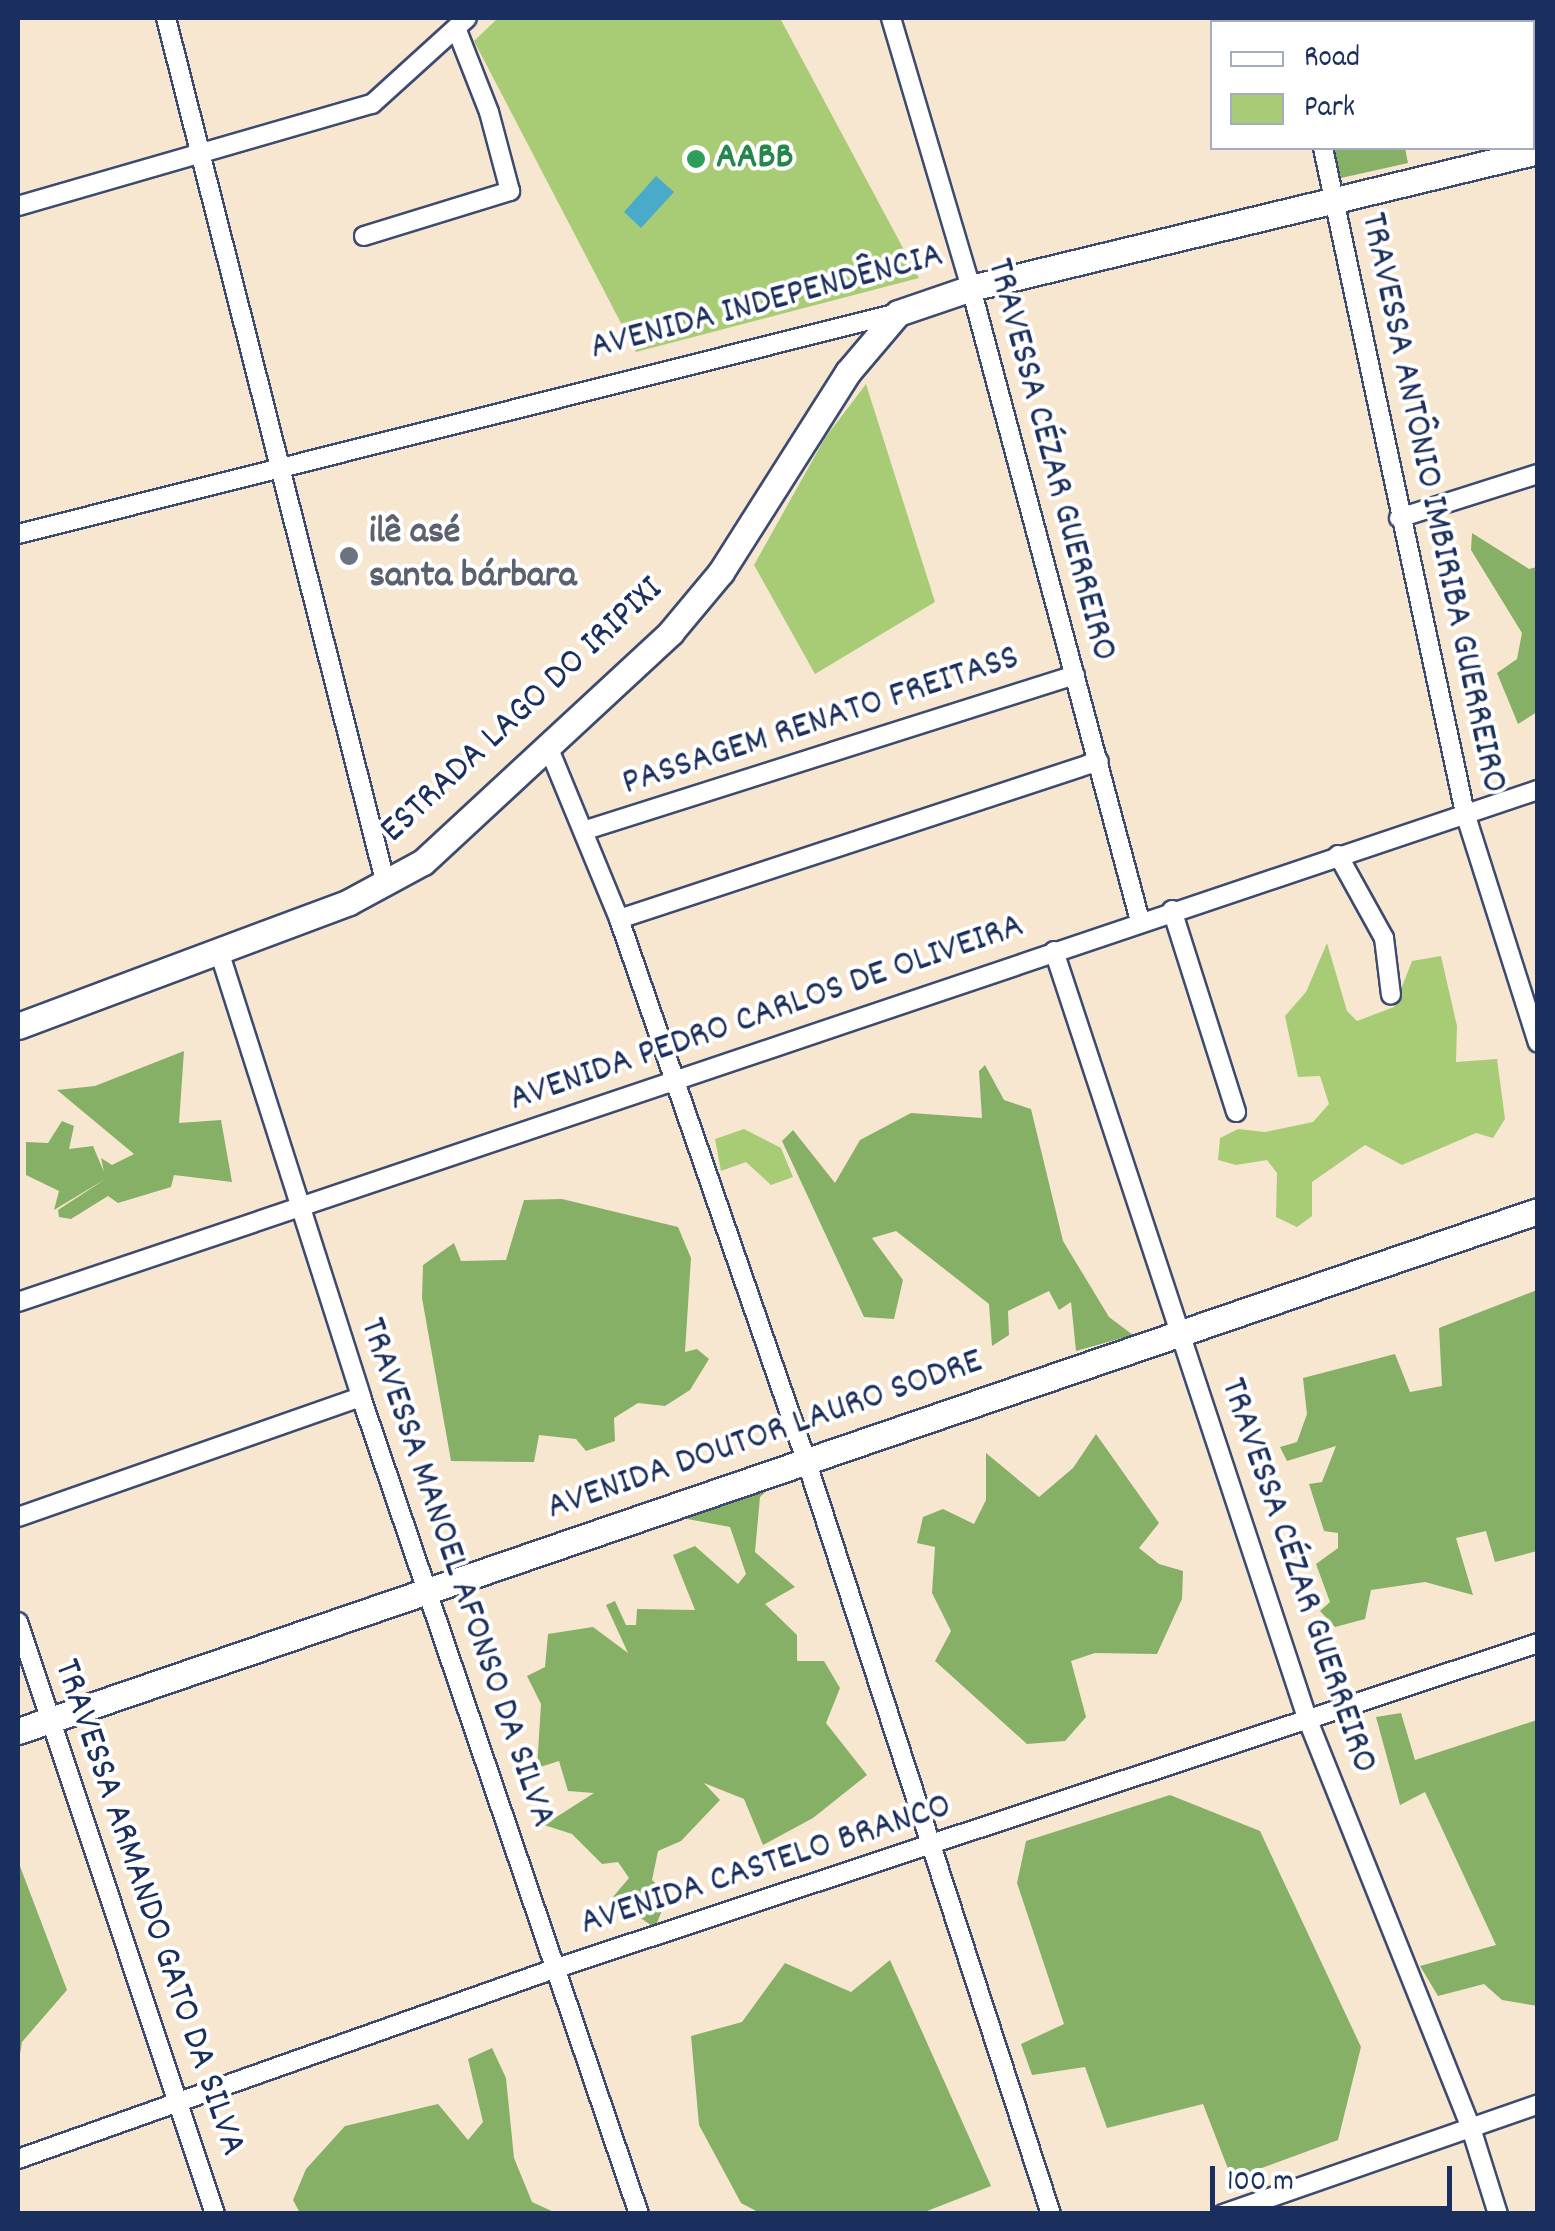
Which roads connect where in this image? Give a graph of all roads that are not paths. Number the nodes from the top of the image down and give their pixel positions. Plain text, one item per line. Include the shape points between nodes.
1 (166, 18) edge
2 (891, 18) edge
3 (461, 23) edge
4 (1323, 150) edge
5 (1538, 151) edge
6 (202, 156) junction
7 (1334, 198) junction
8 (18, 206) edge
9 (364, 236) dead end
10 (971, 288) junction
11 (898, 313) junction
12 (280, 463) junction
13 (1538, 474) edge
14 (1399, 518) junction
15 (18, 534) edge
16 (1075, 675) junction
17 (549, 749) junction
18 (1098, 761) junction
19 (1538, 790) edge
20 (1465, 813) junction
21 (586, 830) junction
22 (1338, 855) junction
23 (386, 885) junction
24 (1172, 910) junction
25 (619, 919) junction
26 (1140, 921) junction
27 (219, 951) junction
28 (1054, 952) junction
29 (1391, 994) dead end
30 (18, 1026) edge
31 (1538, 1043) edge
32 (672, 1082) junction
33 (1236, 1112) dead end
34 (298, 1208) junction
35 (1538, 1211) edge
36 (18, 1302) edge
37 (1178, 1330) junction
38 (361, 1397) junction
39 (806, 1460) junction
40 (18, 1516) edge
41 (430, 1594) junction
42 (18, 1622) edge
43 (1538, 1642) edge
44 (1307, 1718) junction
45 (50, 1720) junction
46 (18, 1731) edge
47 (936, 1846) junction
48 (554, 1969) junction
49 (181, 2104) junction
50 (1538, 2104) edge
51 (1471, 2128) junction
52 (18, 2159) edge
53 (216, 2214) edge
54 (639, 2214) edge
55 (1052, 2214) edge
56 (1224, 2214) edge
57 (1498, 2214) edge

1 - 6 street
2 - 10 street, TRAVESSA CÉZAR GUERREIRO
3 - 6 street via 372,104
3 - 9 street via 510,192
4 - 7 street, TRAVESSA ANTÔNIO IMBIRIBA GUERREIRO
5 - 7 street, AVENIDA INDEPENDÊNCIA
6 - 8 street
6 - 12 street
7 - 10 street, AVENIDA INDEPENDÊNCIA
7 - 14 street, TRAVESSA ANTÔNIO IMBIRIBA GUERREIRO
10 - 11 street, AVENIDA INDEPENDÊNCIA
10 - 16 street, TRAVESSA CÉZAR GUERREIRO
11 - 12 street, AVENIDA INDEPENDÊNCIA
11 - 17 street, ESTRADA LAGO DO IRIPIXI via 848,372 721,572 671,632
12 - 15 street, AVENIDA INDEPENDÊNCIA
12 - 23 street
13 - 14 street
14 - 20 street, TRAVESSA ANTÔNIO IMBIRIBA GUERREIRO
16 - 18 street, TRAVESSA CÉZAR GUERREIRO
16 - 21 street, PASSAGEM RENATO FREITASS
17 - 21 street
17 - 23 street, ESTRADA LAGO DO IRIPIXI via 423,862
18 - 25 street
18 - 26 street, TRAVESSA CÉZAR GUERREIRO
19 - 20 street, AVENIDA PEDRO CARLOS DE OLIVEIRA
20 - 22 street, AVENIDA PEDRO CARLOS DE OLIVEIRA
20 - 31 street, TRAVESSA ANTÔNIO IMBIRIBA GUERREIRO
21 - 25 street
22 - 24 street, AVENIDA PEDRO CARLOS DE OLIVEIRA
22 - 29 street via 1384,938
23 - 27 street, ESTRADA LAGO DO IRIPIXI
24 - 26 street, AVENIDA PEDRO CARLOS DE OLIVEIRA
24 - 33 street
25 - 32 street
26 - 28 street, AVENIDA PEDRO CARLOS DE OLIVEIRA
27 - 30 street, ESTRADA LAGO DO IRIPIXI
27 - 34 street, TRAVESSA MANOEL AFONSO DA SILVA
28 - 32 street, AVENIDA PEDRO CARLOS DE OLIVEIRA
28 - 37 street, TRAVESSA CÉZAR GUERREIRO
32 - 34 street, AVENIDA PEDRO CARLOS DE OLIVEIRA
32 - 39 street
34 - 36 street, AVENIDA PEDRO CARLOS DE OLIVEIRA
34 - 38 street, TRAVESSA MANOEL AFONSO DA SILVA
35 - 37 street, AVENIDA DOUTOR LAURO SODRE
37 - 39 street, AVENIDA DOUTOR LAURO SODRE
37 - 44 street, TRAVESSA CÉZAR GUERREIRO
38 - 40 street
38 - 41 street, TRAVESSA MANOEL AFONSO DA SILVA
39 - 41 street, AVENIDA DOUTOR LAURO SODRE
39 - 47 street
41 - 45 street, AVENIDA DOUTOR LAURO SODRE
41 - 48 street, TRAVESSA MANOEL AFONSO DA SILVA
42 - 45 street, TRAVESSA ARMANDO GATO DA SILVA
43 - 44 street, AVENIDA CASTELO BRANCO
44 - 47 street, AVENIDA CASTELO BRANCO
44 - 51 street, TRAVESSA CÉZAR GUERREIRO
45 - 46 street, AVENIDA DOUTOR LAURO SODRE
45 - 49 street, TRAVESSA ARMANDO GATO DA SILVA
47 - 48 street, AVENIDA CASTELO BRANCO
47 - 55 street
48 - 49 street, AVENIDA CASTELO BRANCO
48 - 54 street, TRAVESSA MANOEL AFONSO DA SILVA
49 - 52 street, AVENIDA CASTELO BRANCO
49 - 53 street, TRAVESSA ARMANDO GATO DA SILVA
50 - 51 street
51 - 56 street
51 - 57 street, TRAVESSA CÉZAR GUERREIRO

